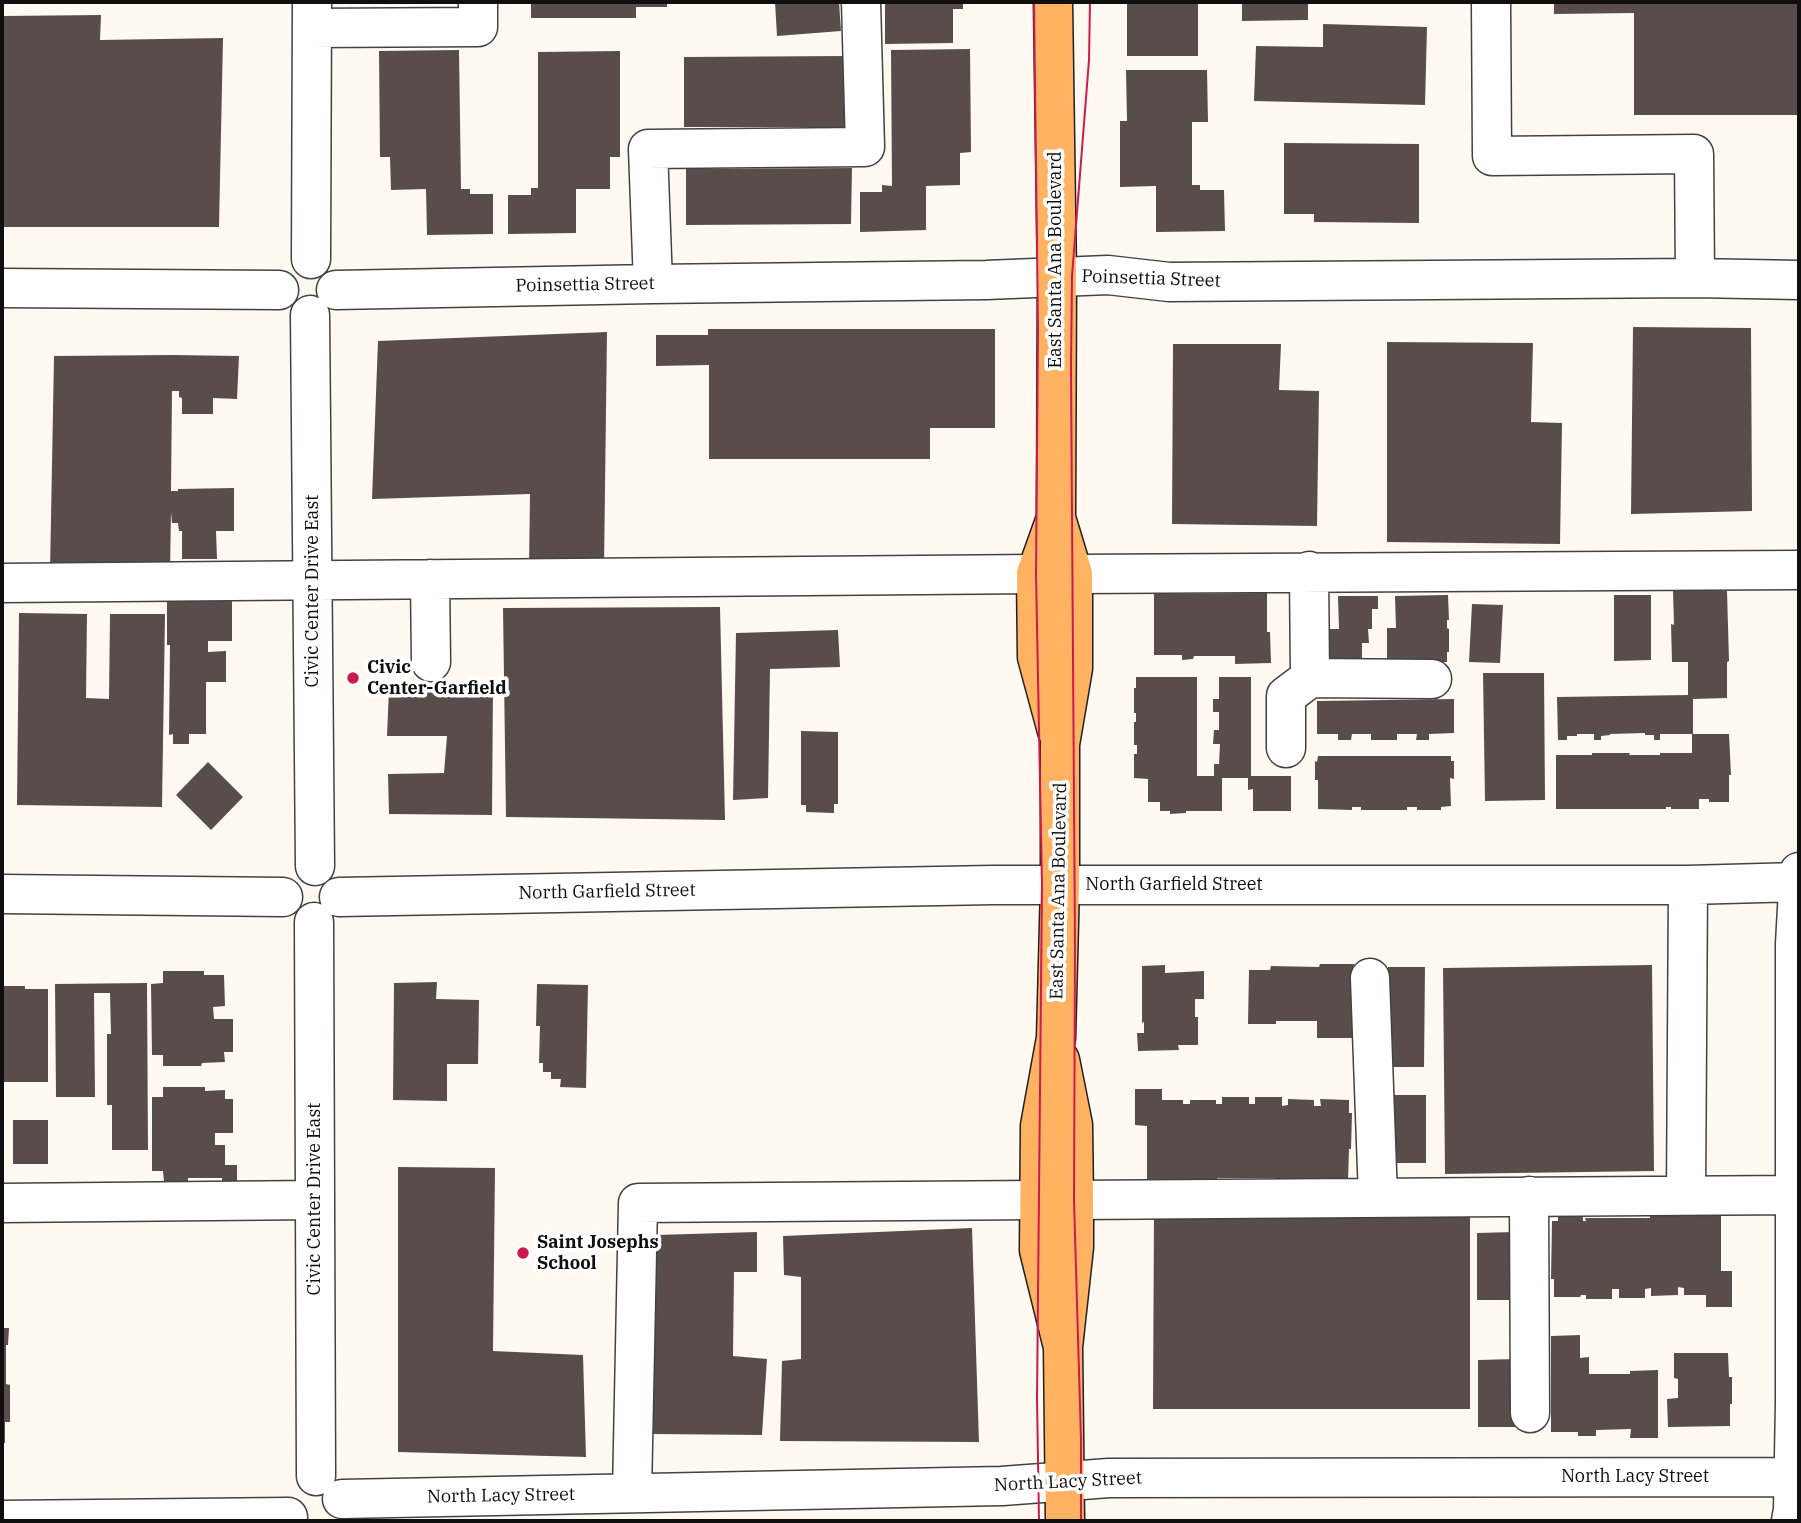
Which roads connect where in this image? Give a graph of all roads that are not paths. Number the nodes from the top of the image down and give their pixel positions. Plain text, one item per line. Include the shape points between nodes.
1 (478, 2) edge
2 (861, 2) edge
3 (1053, 2) edge
4 (1491, 2) edge
5 (312, 15) edge
6 (311, 259) junction
7 (1057, 277) junction
8 (1695, 278) junction
9 (1799, 279) edge
10 (653, 284) junction
11 (2, 288) edge
12 (279, 290) junction
13 (323, 303) junction
14 (1799, 569) edge
15 (1309, 571) junction
16 (1054, 574) junction
17 (430, 579) junction
18 (313, 580) junction
19 (2, 583) edge
20 (430, 662) dead end
21 (1310, 678) junction
22 (1432, 679) dead end
23 (1286, 748) dead end
24 (315, 866) junction
25 (1799, 872) edge
26 (1799, 882) edge
27 (1060, 885) junction
28 (1688, 885) junction
29 (2, 894) edge
30 (283, 897) junction
31 (326, 910) junction
32 (1370, 978) dead end
33 (1797, 1075) edge
34 (1685, 1195) junction
35 (1794, 1195) junction
36 (1529, 1196) junction
37 (1378, 1198) junction
38 (315, 1200) junction
39 (1056, 1200) junction
40 (2, 1203) edge
41 (1797, 1310) edge
42 (1797, 1402) edge
43 (1530, 1413) dead end
44 (1794, 1477) junction
45 (1065, 1482) junction
46 (632, 1493) junction
47 (332, 1499) edge
48 (417, 1509) edge
49 (290, 1519) edge
50 (2, 1520) edge
51 (1065, 1521) edge
52 (1791, 1521) edge

1 - 5 street via 478,27
2 - 10 street via 865,147 648,149
3 - 7 main road, East Santa Ana Boulevard
4 - 8 street via 1492,156 1694,154
5 - 6 street
6 - 12 street via 288,267
6 - 13 street via 330,269 335,279
7 - 8 street, Poinsettia Street via 1114,275 1169,282
7 - 10 street, Poinsettia Street
7 - 16 main road, East Santa Ana Boulevard
8 - 9 street, Poinsettia Street
10 - 13 street, Poinsettia Street
11 - 12 street
12 - 13 street via 282,301 299,314
13 - 18 street, Civic Center Drive East
14 - 15 street
15 - 16 street
15 - 21 street
16 - 17 street
16 - 27 main road, East Santa Ana Boulevard via 1037,657 1060,744
17 - 18 street
17 - 20 street
18 - 19 street
18 - 24 street, Civic Center Drive East
21 - 22 street
21 - 23 street via 1286,696
24 - 30 street via 291,874
24 - 31 street via 334,876 338,886
25 - 26 street
26 - 28 street, North Garfield Street
26 - 33 street via 1794,944
27 - 28 street, North Garfield Street
27 - 31 street, North Garfield Street
27 - 39 main road, East Santa Ana Boulevard via 1056,1038 1073,1125
28 - 34 street
29 - 30 street
30 - 31 street via 286,908 303,921
31 - 38 street, Civic Center Drive East
32 - 37 street
33 - 35 street
34 - 35 street
34 - 36 street
35 - 41 street
36 - 37 street
36 - 43 street
37 - 39 street
38 - 40 street
38 - 47 street, Civic Center Drive East
39 - 45 main road, East Santa Ana Boulevard via 1074,1247 1063,1348
39 - 46 street via 638,1203
41 - 42 street
42 - 44 street
44 - 45 street, North Lacy Street via 1109,1478
44 - 52 street
45 - 46 street, North Lacy Street
45 - 51 main road, East Santa Ana Boulevard
46 - 48 street, North Lacy Street
47 - 48 street, North Lacy Street
47 - 49 street via 304,1478 288,1494
49 - 50 street

